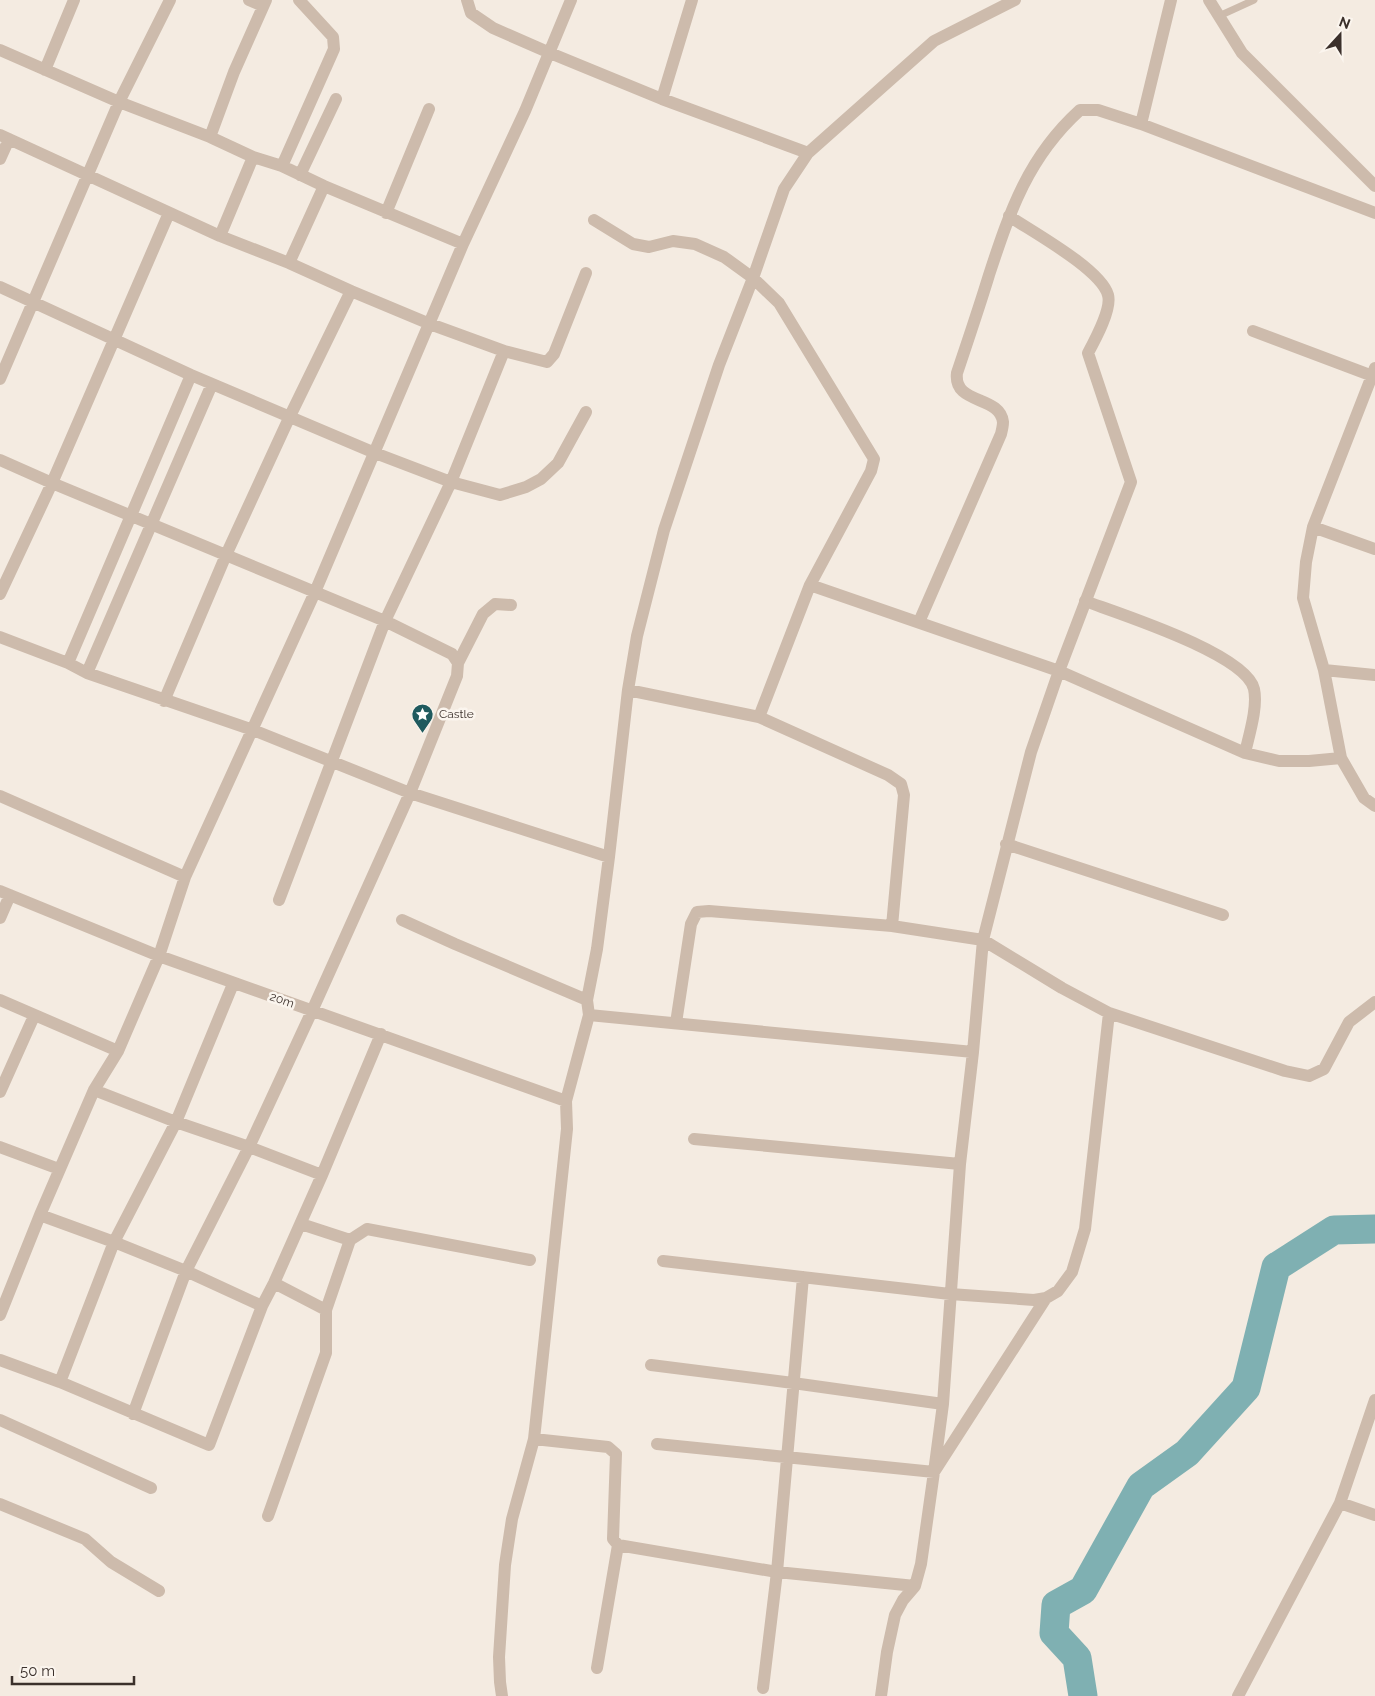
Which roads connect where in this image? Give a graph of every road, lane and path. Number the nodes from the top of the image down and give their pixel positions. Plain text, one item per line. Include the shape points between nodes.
1 (74, 0) edge
2 (170, 0) edge
3 (249, 0) edge
4 (299, 0) edge
5 (467, 0) edge
6 (570, 0) edge
7 (692, 0) edge
8 (1014, 0) edge
9 (1170, 0) edge
10 (1209, 0) edge
11 (1254, 0) edge
12 (264, 3) edge
13 (1219, 16) junction
14 (0, 50) edge
15 (550, 53) junction
16 (45, 70) junction
17 (336, 99) dead end
18 (662, 99) junction
19 (119, 102) junction
20 (429, 109) dead end
21 (1141, 124) junction
22 (4, 137) edge
23 (210, 138) junction
24 (808, 153) junction
25 (253, 156) junction
26 (0, 159) edge
27 (282, 166) junction
28 (300, 175) junction
29 (88, 176) junction
30 (324, 186) junction
31 (1375, 186) edge
32 (386, 212) junction
33 (169, 213) junction
34 (1375, 213) edge
35 (1009, 216) junction
36 (594, 220) dead end
37 (220, 236) junction
38 (463, 244) junction
39 (289, 263) junction
40 (586, 273) dead end
41 (753, 278) junction
42 (0, 287) edge
43 (351, 291) junction
44 (34, 302) junction
45 (430, 324) junction
46 (1253, 331) dead end
47 (115, 341) junction
48 (504, 351) junction
49 (1374, 374) edge
50 (191, 376) junction
51 (0, 379) edge
52 (212, 384) junction
53 (586, 412) dead end
54 (290, 416) junction
55 (375, 453) junction
56 (0, 460) edge
57 (451, 482) junction
58 (52, 483) junction
59 (132, 516) junction
60 (152, 524) junction
61 (1313, 527) junction
62 (1375, 549) edge
63 (226, 555) junction
64 (810, 585) junction
65 (315, 592) junction
66 (0, 594) edge
67 (1085, 601) junction
68 (512, 605) dead end
69 (385, 621) junction
70 (919, 622) junction
71 (0, 637) edge
72 (68, 663) junction
73 (458, 663) junction
74 (1324, 670) junction
75 (1059, 671) junction
76 (87, 673) junction
77 (1375, 676) edge
78 (628, 690) junction
79 (164, 701) junction
80 (759, 717) junction
81 (253, 730) junction
82 (1245, 753) junction
83 (1341, 758) junction
84 (331, 760) junction
85 (410, 793) junction
86 (0, 796) edge
87 (1375, 806) edge
88 (1006, 844) junction
89 (609, 857) junction
90 (185, 877) junction
91 (5, 893) edge
92 (279, 900) dead end
93 (1223, 915) dead end
94 (0, 918) edge
95 (402, 920) dead end
96 (892, 926) junction
97 (983, 940) junction
98 (159, 956) junction
99 (233, 984) junction
100 (0, 1000) edge
101 (586, 1000) junction
102 (1375, 1002) edge
103 (312, 1011) junction
104 (1109, 1013) junction
105 (589, 1015) junction
106 (34, 1016) junction
107 (676, 1024) junction
108 (381, 1034) junction
109 (118, 1052) junction
110 (973, 1052) junction
111 (94, 1090) junction
112 (0, 1092) edge
113 (566, 1101) junction
114 (176, 1122) junction
115 (694, 1139) dead end
116 (0, 1147) edge
117 (249, 1147) junction
118 (960, 1164) junction
119 (59, 1170) junction
120 (322, 1176) junction
121 (40, 1215) junction
122 (301, 1224) junction
123 (350, 1240) junction
124 (114, 1242) junction
125 (530, 1260) dead end
126 (663, 1261) dead end
127 (186, 1271) junction
128 (803, 1277) junction
129 (274, 1283) junction
130 (950, 1294) junction
131 (1046, 1298) junction
132 (262, 1306) junction
133 (326, 1310) junction
134 (0, 1316) edge
135 (0, 1360) edge
136 (650, 1365) dead end
137 (60, 1382) junction
138 (793, 1383) junction
139 (1375, 1400) edge
140 (943, 1404) junction
141 (133, 1414) junction
142 (0, 1420) edge
143 (534, 1439) junction
144 (657, 1444) dead end
145 (787, 1457) junction
146 (934, 1472) junction
147 (151, 1488) dead end
148 (1340, 1503) junction
149 (0, 1504) edge
150 (268, 1516) dead end
151 (1375, 1516) edge
152 (618, 1545) junction
153 (777, 1572) junction
154 (916, 1586) junction
155 (159, 1592) dead end
156 (597, 1668) dead end
157 (763, 1688) dead end
158 (502, 1696) edge
159 (881, 1696) edge
160 (1238, 1696) edge

1 - 16 street
2 - 19 street
3 - 12 street
4 - 27 street via 333,36 334,49
5 - 15 street via 471,12 493,28
6 - 15 street
7 - 18 street
8 - 24 street via 934,40
9 - 21 street
10 - 13 street
11 - 13 lane
12 - 23 street
13 - 31 street via 1242,53
14 - 16 street
15 - 18 street
15 - 38 street
16 - 19 street
17 - 28 street
18 - 24 street
19 - 23 street
19 - 29 street
20 - 32 street
21 - 34 street
21 - 35 street via 1098,110 1080,110 1044,149
22 - 26 street
22 - 29 street
23 - 25 street
24 - 41 street via 784,189
25 - 27 street
25 - 37 street
27 - 28 street
28 - 30 street
29 - 33 street
29 - 44 street
30 - 32 street
30 - 39 street
32 - 38 street
33 - 37 street
33 - 47 street
35 - 67 street via 1083,265 1100,281 1108,295 1106,312 1088,353 1131,482
35 - 70 street via 956,382 961,390 998,410 1003,421 1001,434
36 - 41 street via 633,244 649,247 673,240 695,244 724,257
37 - 39 street
38 - 45 street
39 - 43 street
40 - 48 street via 554,354 547,362
41 - 64 street via 779,303 874,459 871,471
41 - 78 street via 719,365 664,530 637,636
42 - 44 street
43 - 45 street
43 - 54 street
44 - 47 street
44 - 51 street
45 - 48 street
45 - 55 street
46 - 49 street
47 - 50 street
47 - 58 street
48 - 57 street
49 - 61 street
50 - 52 street
50 - 59 street
52 - 54 street
52 - 60 street
53 - 57 street via 558,462 541,479 526,487 500,495
54 - 55 street
54 - 63 street
55 - 57 street
55 - 65 street
56 - 58 street
57 - 69 street
58 - 59 street
58 - 66 street
59 - 60 street
59 - 72 street
60 - 63 street
60 - 76 street
61 - 62 street
61 - 74 street via 1303,598
63 - 65 street
63 - 79 street
64 - 70 street
64 - 80 street
65 - 69 street
65 - 81 street
67 - 75 street
67 - 82 street via 1200,645 1249,678 1255,705
68 - 73 street via 495,604 483,614
69 - 73 street via 452,654
69 - 84 street
70 - 75 street
71 - 72 street
72 - 76 street
73 - 85 street via 457,676
74 - 77 street
74 - 83 street
75 - 82 street
75 - 88 street via 1031,752
76 - 79 street
78 - 80 street
78 - 89 street
79 - 81 street
80 - 96 street via 888,775 901,784 904,795
81 - 84 street
81 - 90 street
82 - 83 street via 1279,761
83 - 87 street via 1364,798
84 - 85 street
84 - 92 street
85 - 89 street
85 - 103 street
86 - 90 street
88 - 93 street
88 - 97 street
89 - 101 street via 597,949
90 - 98 street
91 - 94 street
91 - 98 street, 20m
95 - 101 street
96 - 97 street
96 - 107 street via 697,912 690,924
97 - 104 street
97 - 110 street
98 - 99 street, 20m
98 - 109 street
99 - 103 street, 20m
99 - 114 street
100 - 106 street
101 - 105 street
102 - 104 street via 1348,1022 1324,1069 1309,1076
103 - 108 street, 20m
103 - 117 street
104 - 131 street via 1085,1229 1072,1272 1058,1291
105 - 107 street
105 - 113 street
106 - 109 street
106 - 112 street
107 - 110 street
108 - 113 street, 20m
108 - 120 street
109 - 111 street
110 - 118 street
111 - 114 street
111 - 119 street
113 - 143 street via 568,1129
114 - 117 street
114 - 124 street
115 - 118 street
116 - 119 street
117 - 120 street
117 - 127 street
118 - 130 street
119 - 121 street
120 - 122 street
121 - 124 street
121 - 134 street
122 - 123 street
122 - 129 street
123 - 125 street via 366,1229
123 - 133 street
124 - 127 street
124 - 137 street
126 - 128 street
127 - 132 street
127 - 141 street
128 - 130 street
128 - 138 street
129 - 132 street
129 - 133 street
130 - 131 street
130 - 140 street
131 - 146 street
132 - 141 street via 209,1445
133 - 150 street via 326,1353
135 - 137 street
136 - 138 street
137 - 141 street
138 - 140 street
138 - 145 street
139 - 148 street
140 - 146 street
142 - 147 street
143 - 152 street via 608,1447 616,1454 613,1539
143 - 158 street via 512,1518 505,1565 499,1657
144 - 145 street
145 - 146 street
145 - 153 street
146 - 154 street
148 - 151 street
148 - 160 street
149 - 155 street via 85,1539 111,1562
152 - 153 street
152 - 156 street
153 - 154 street
153 - 157 street
154 - 159 street via 903,1600 896,1615

